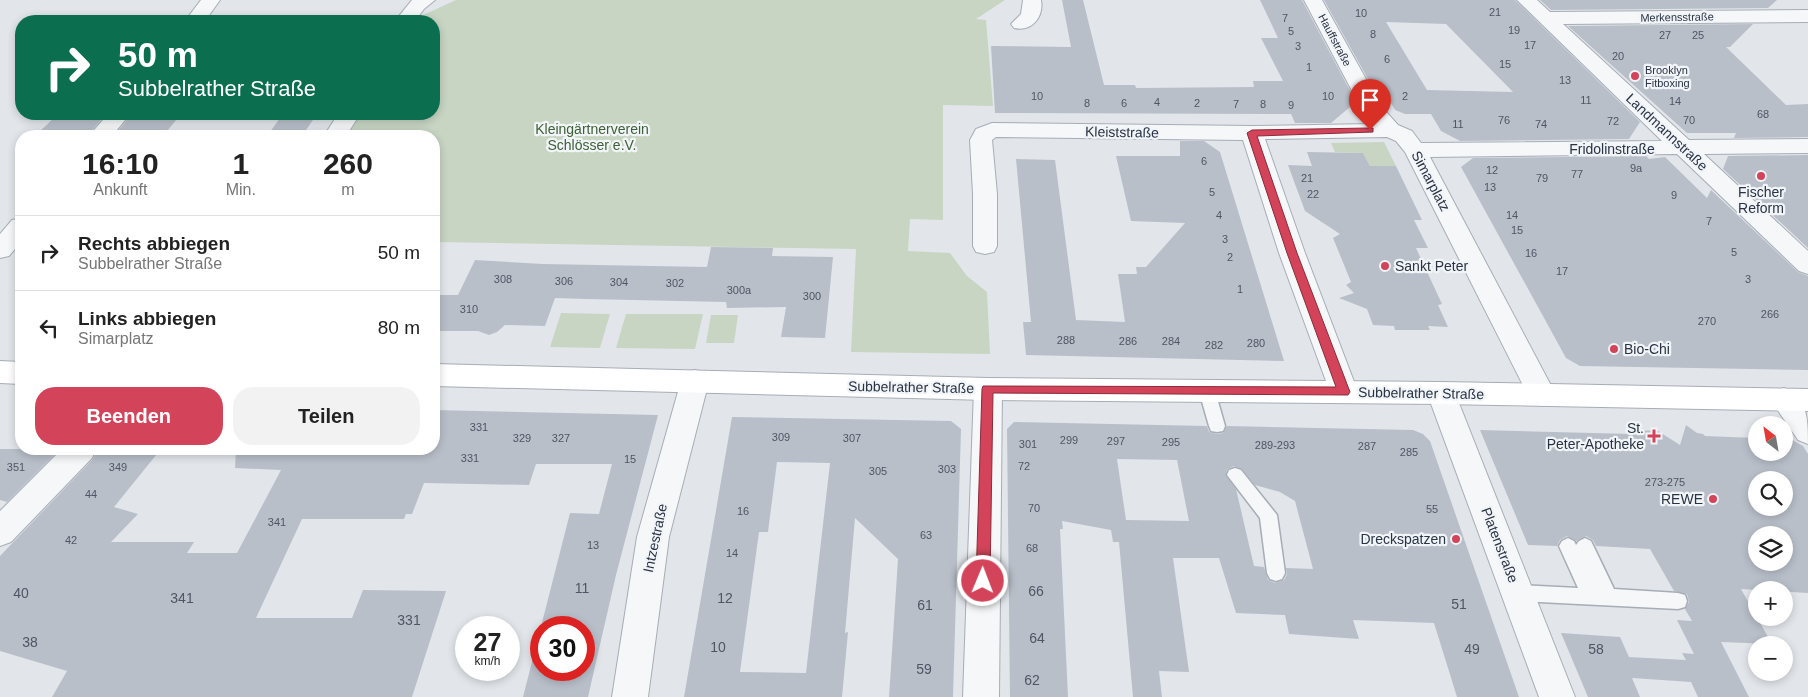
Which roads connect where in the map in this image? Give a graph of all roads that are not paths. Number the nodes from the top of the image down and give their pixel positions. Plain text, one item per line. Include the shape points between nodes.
1 (211, 0) edge
2 (426, 0) edge
3 (1032, 0) edge
4 (1314, 0) edge
5 (1526, 0) edge
6 (1779, 0) edge
7 (200, 15) edge
8 (410, 15) edge
9 (1803, 16) edge
10 (1546, 18) junction
11 (1022, 24) dead end
12 (114, 120) edge
13 (105, 130) edge
14 (1390, 130) junction
15 (1252, 133) junction
16 (1808, 146) edge
17 (1684, 149) junction
18 (1415, 150) junction
19 (15, 233) edge
20 (985, 246) dead end
21 (0, 250) edge
22 (1808, 265) edge
23 (0, 372) edge
24 (15, 373) edge
25 (440, 375) edge
26 (696, 382) junction
27 (988, 389) junction
28 (1207, 390) junction
29 (1344, 392) junction
30 (1441, 393) junction
31 (1542, 395) junction
32 (1796, 399) edge
33 (1217, 426) dead end
34 (1808, 432) edge
35 (75, 455) edge
36 (1235, 475) dead end
37 (0, 532) edge
38 (1576, 546) dead end
39 (1276, 573) dead end
40 (1518, 593) junction
41 (1600, 598) junction
42 (1678, 601) dead end
43 (630, 697) edge
44 (981, 697) edge
45 (1557, 697) edge

1 - 7 street
2 - 8 street
3 - 11 street via 1030,18
4 - 14 street, Hauffstraße via 1372,108
5 - 10 street, Landmannstraße
6 - 9 street
9 - 10 street, Merkensstraße
10 - 17 street, Landmannstraße
12 - 13 street
14 - 15 street
14 - 18 street, Simarplatz via 1404,136
15 - 20 street, Kleiststraße via 992,130 984,134 982,140
15 - 29 street
16 - 17 street, Fridolinstraße
17 - 18 street, Fridolinstraße
17 - 22 street, Landmannstraße
18 - 31 street, Simarplatz
19 - 21 street
23 - 24 main road
25 - 26 main road, Subbelrather Straße
26 - 27 main road, Subbelrather Straße
26 - 43 street, Intzestraße via 653,536
27 - 28 main road, Subbelrather Straße
27 - 44 street
28 - 29 main road, Subbelrather Straße
28 - 33 lane
29 - 30 main road, Subbelrather Straße
30 - 31 main road, Subbelrather Straße
30 - 40 street, Platenstraße
31 - 32 main road, Subbelrather Straße
32 - 34 street
35 - 37 street
36 - 39 lane via 1268,514
38 - 41 lane
40 - 41 lane
40 - 45 street, Platenstraße
41 - 42 lane

